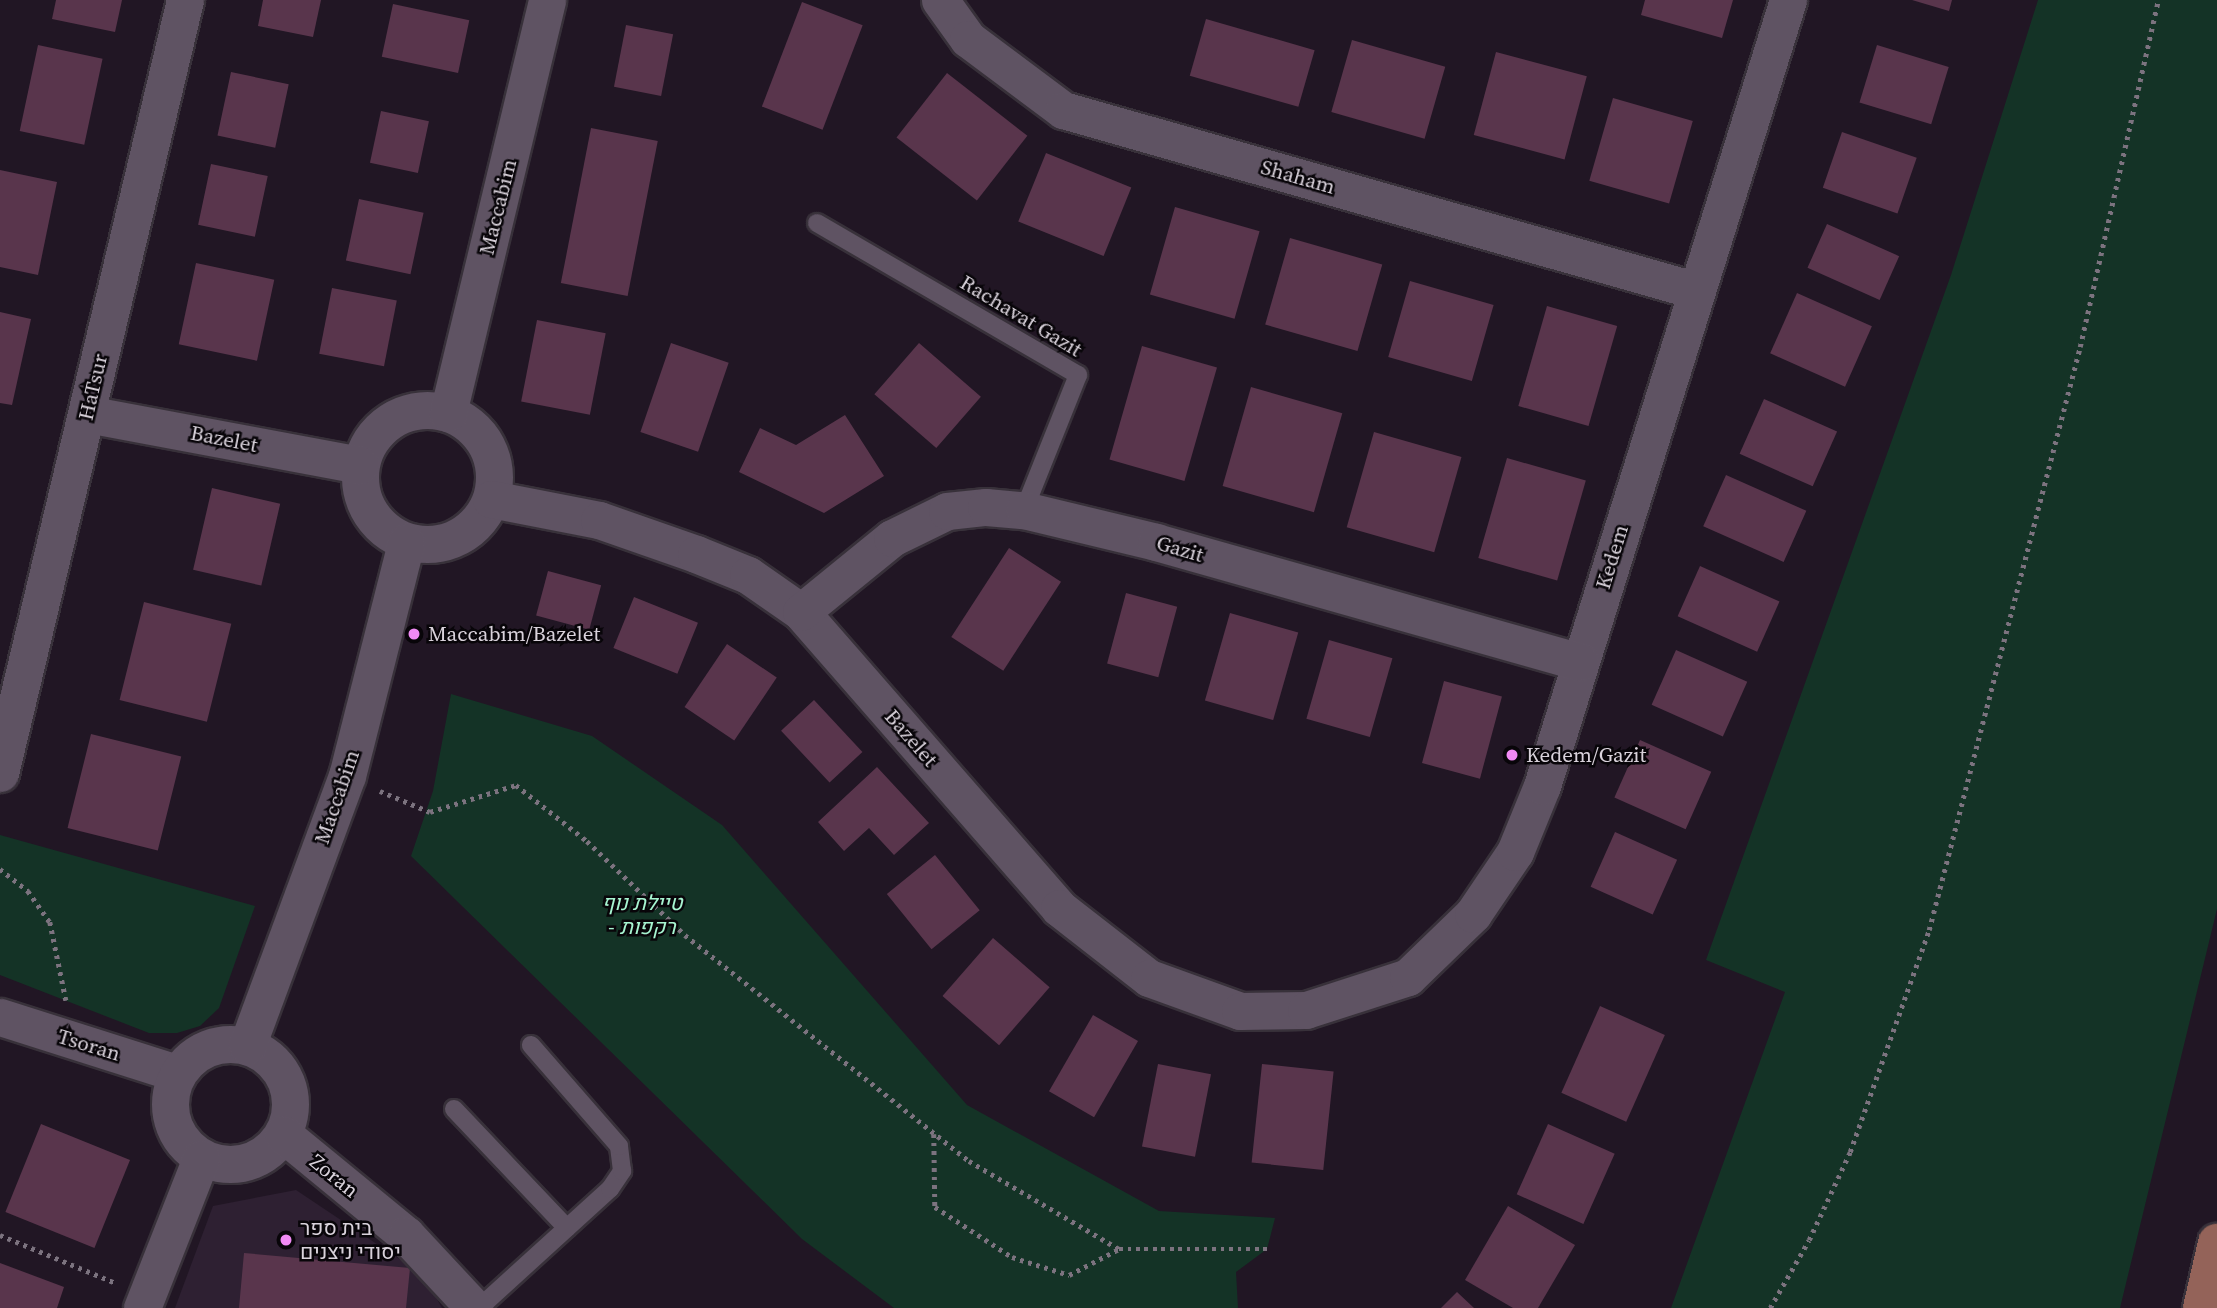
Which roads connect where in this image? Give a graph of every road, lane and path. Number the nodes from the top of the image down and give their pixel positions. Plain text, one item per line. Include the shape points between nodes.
1 (185, 0) edge
2 (547, 0) edge
3 (940, 0) edge
4 (1788, 0) edge
5 (2158, 0) edge
6 (817, 223) dead end
7 (1694, 290) junction
8 (448, 413) junction
9 (87, 414) junction
10 (360, 465) junction
11 (491, 499) junction
12 (1024, 510) junction
13 (406, 542) junction
14 (801, 612) junction
15 (1580, 662) junction
16 (0, 773) edge
17 (347, 776) junction
18 (0, 869) edge
19 (1306, 1010) joint
20 (0, 1017) edge
21 (69, 1039) junction
22 (531, 1045) dead end
23 (247, 1046) junction
24 (177, 1073) junction
25 (454, 1109) dead end
26 (934, 1133) junction
27 (283, 1134) junction
28 (201, 1158) junction
29 (566, 1228) junction
30 (0, 1235) edge
31 (2217, 1243) edge
32 (1267, 1249) dead end
33 (1119, 1250) junction
34 (144, 1302) edge
35 (476, 1308) edge
36 (1770, 1308) edge
37 (2202, 1308) edge

1 - 9 street, HaTsur
2 - 8 street, Maccabim
3 - 7 street, Shaham via 968,39 1063,110
4 - 7 street, Kedem
5 - 36 path via 2080,347 1929,930 1850,1152 1809,1240
6 - 12 lane, Rachavat Gazit via 1078,375
7 - 15 street, Kedem
8 - 10 street via 425,410 383,426
8 - 11 street via 467,422 492,457
9 - 10 street, Bazelet
9 - 16 street, HaTsur
10 - 13 street via 360,489 369,512 385,530
11 - 13 street via 478,522 458,538 432,545
11 - 14 street, Bazelet via 599,520 696,554 748,575
12 - 14 street, Gazit via 947,511 892,538
12 - 15 street, Gazit via 1156,542
13 - 17 street, Maccabim
14 - 19 street, Bazelet via 1059,908 1149,978 1240,1011
15 - 19 street, Kedem via 1542,786 1515,852 1473,914 1408,976
17 - 23 street, Maccabim
17 - 26 path via 429,812 516,785 587,841 685,936
18 - 21 path via 28,891 50,922 61,958
20 - 21 street, Tsoran
21 - 24 street, Tsoran
22 - 29 lane via 619,1146 622,1171 610,1189
23 - 24 street via 227,1043 206,1048
23 - 27 street via 268,1057 282,1072 290,1092 290,1114
24 - 28 street via 170,1113 176,1133
25 - 29 lane
26 - 33 path via 970,1161
26 - 33 path via 935,1207 1012,1257 1069,1275
27 - 28 street via 264,1155 244,1164
27 - 35 street, Zoran via 406,1235
28 - 34 street
29 - 35 lane
30 - 34 path
31 - 37 main road
32 - 33 path

